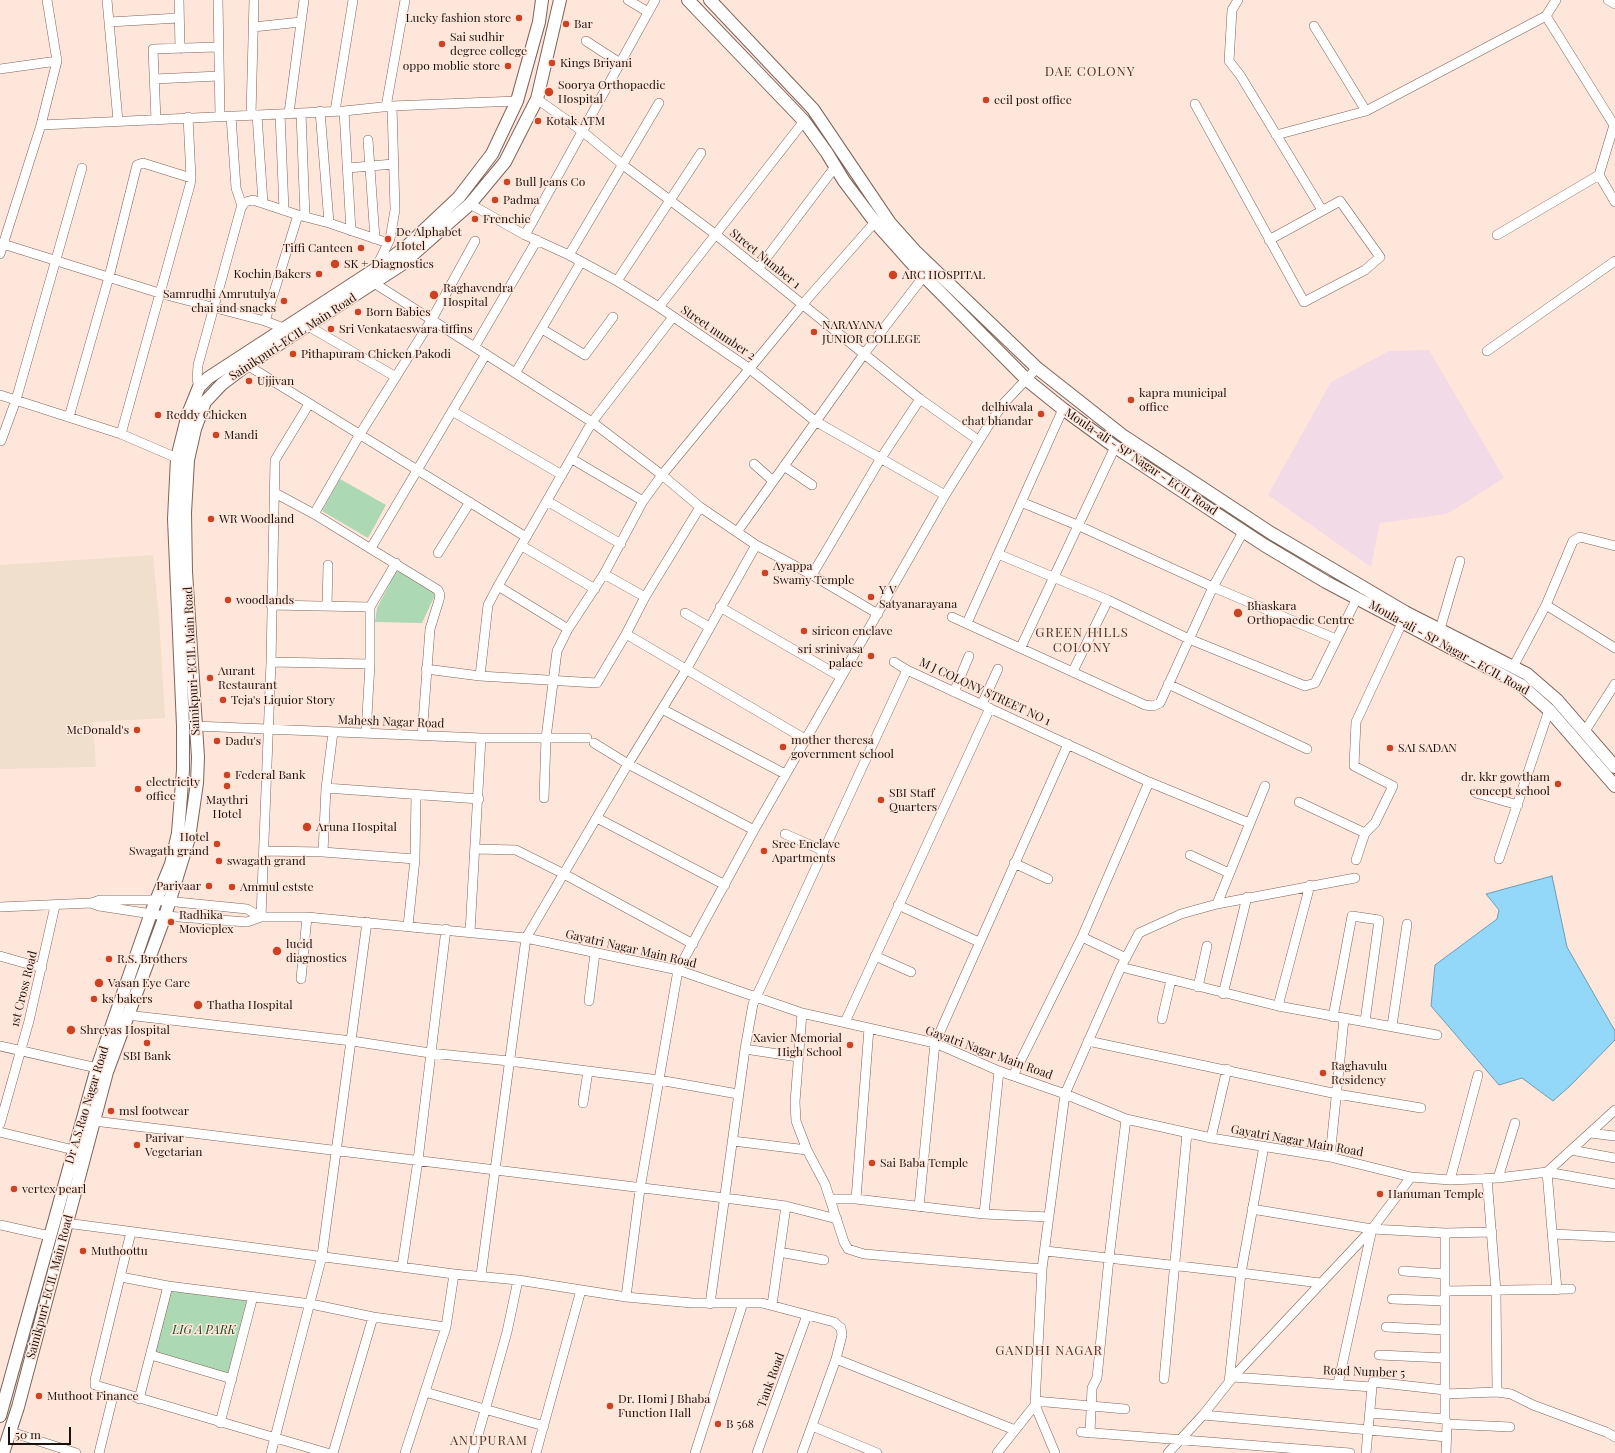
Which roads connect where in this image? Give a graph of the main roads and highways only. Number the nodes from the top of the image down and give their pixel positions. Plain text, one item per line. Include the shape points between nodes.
1 (542, 0) edge
2 (560, 0) edge
3 (688, 0) edge
4 (710, 0) edge
5 (291, 331) junction
6 (1615, 767) edge
7 (1615, 786) edge
8 (151, 913) joint
9 (3, 1401) edge
10 (0, 1416) edge
11 (3, 1453) edge

1 - 5 main road, Sainikpuri-ECIL Main Road via 539,22 517,101 492,154 459,196 407,246
2 - 5 main road, Sainikpuri-ECIL Main Road via 537,99 505,162 470,204 401,265 308,326
3 - 7 main road, Moula-ali - SP Nagar - ECIL Road via 804,121 875,222 924,276 1027,380 1115,447 1243,532 1326,582 1521,685 1549,710
4 - 6 main road, Moula-ali - SP Nagar - ECIL Road via 813,110 890,223 915,251 1037,368 1122,435 1255,522 1405,612 1513,667 1537,682 1557,700
5 - 8 main road, Sainikpuri-ECIL Main Road via 238,357 199,387 188,414 177,458 174,519 183,726 181,801 178,833 171,864
5 - 11 main road, Sainikpuri-ECIL Main Road via 222,384 205,402 195,429 188,460 185,513 197,783 189,838 165,916 107,1072 11,1432
8 - 9 main road, Dr A.S.Rao Nagar Road via 97,1068
9 - 10 main road, Dr A.S.Rao Nagar Road

